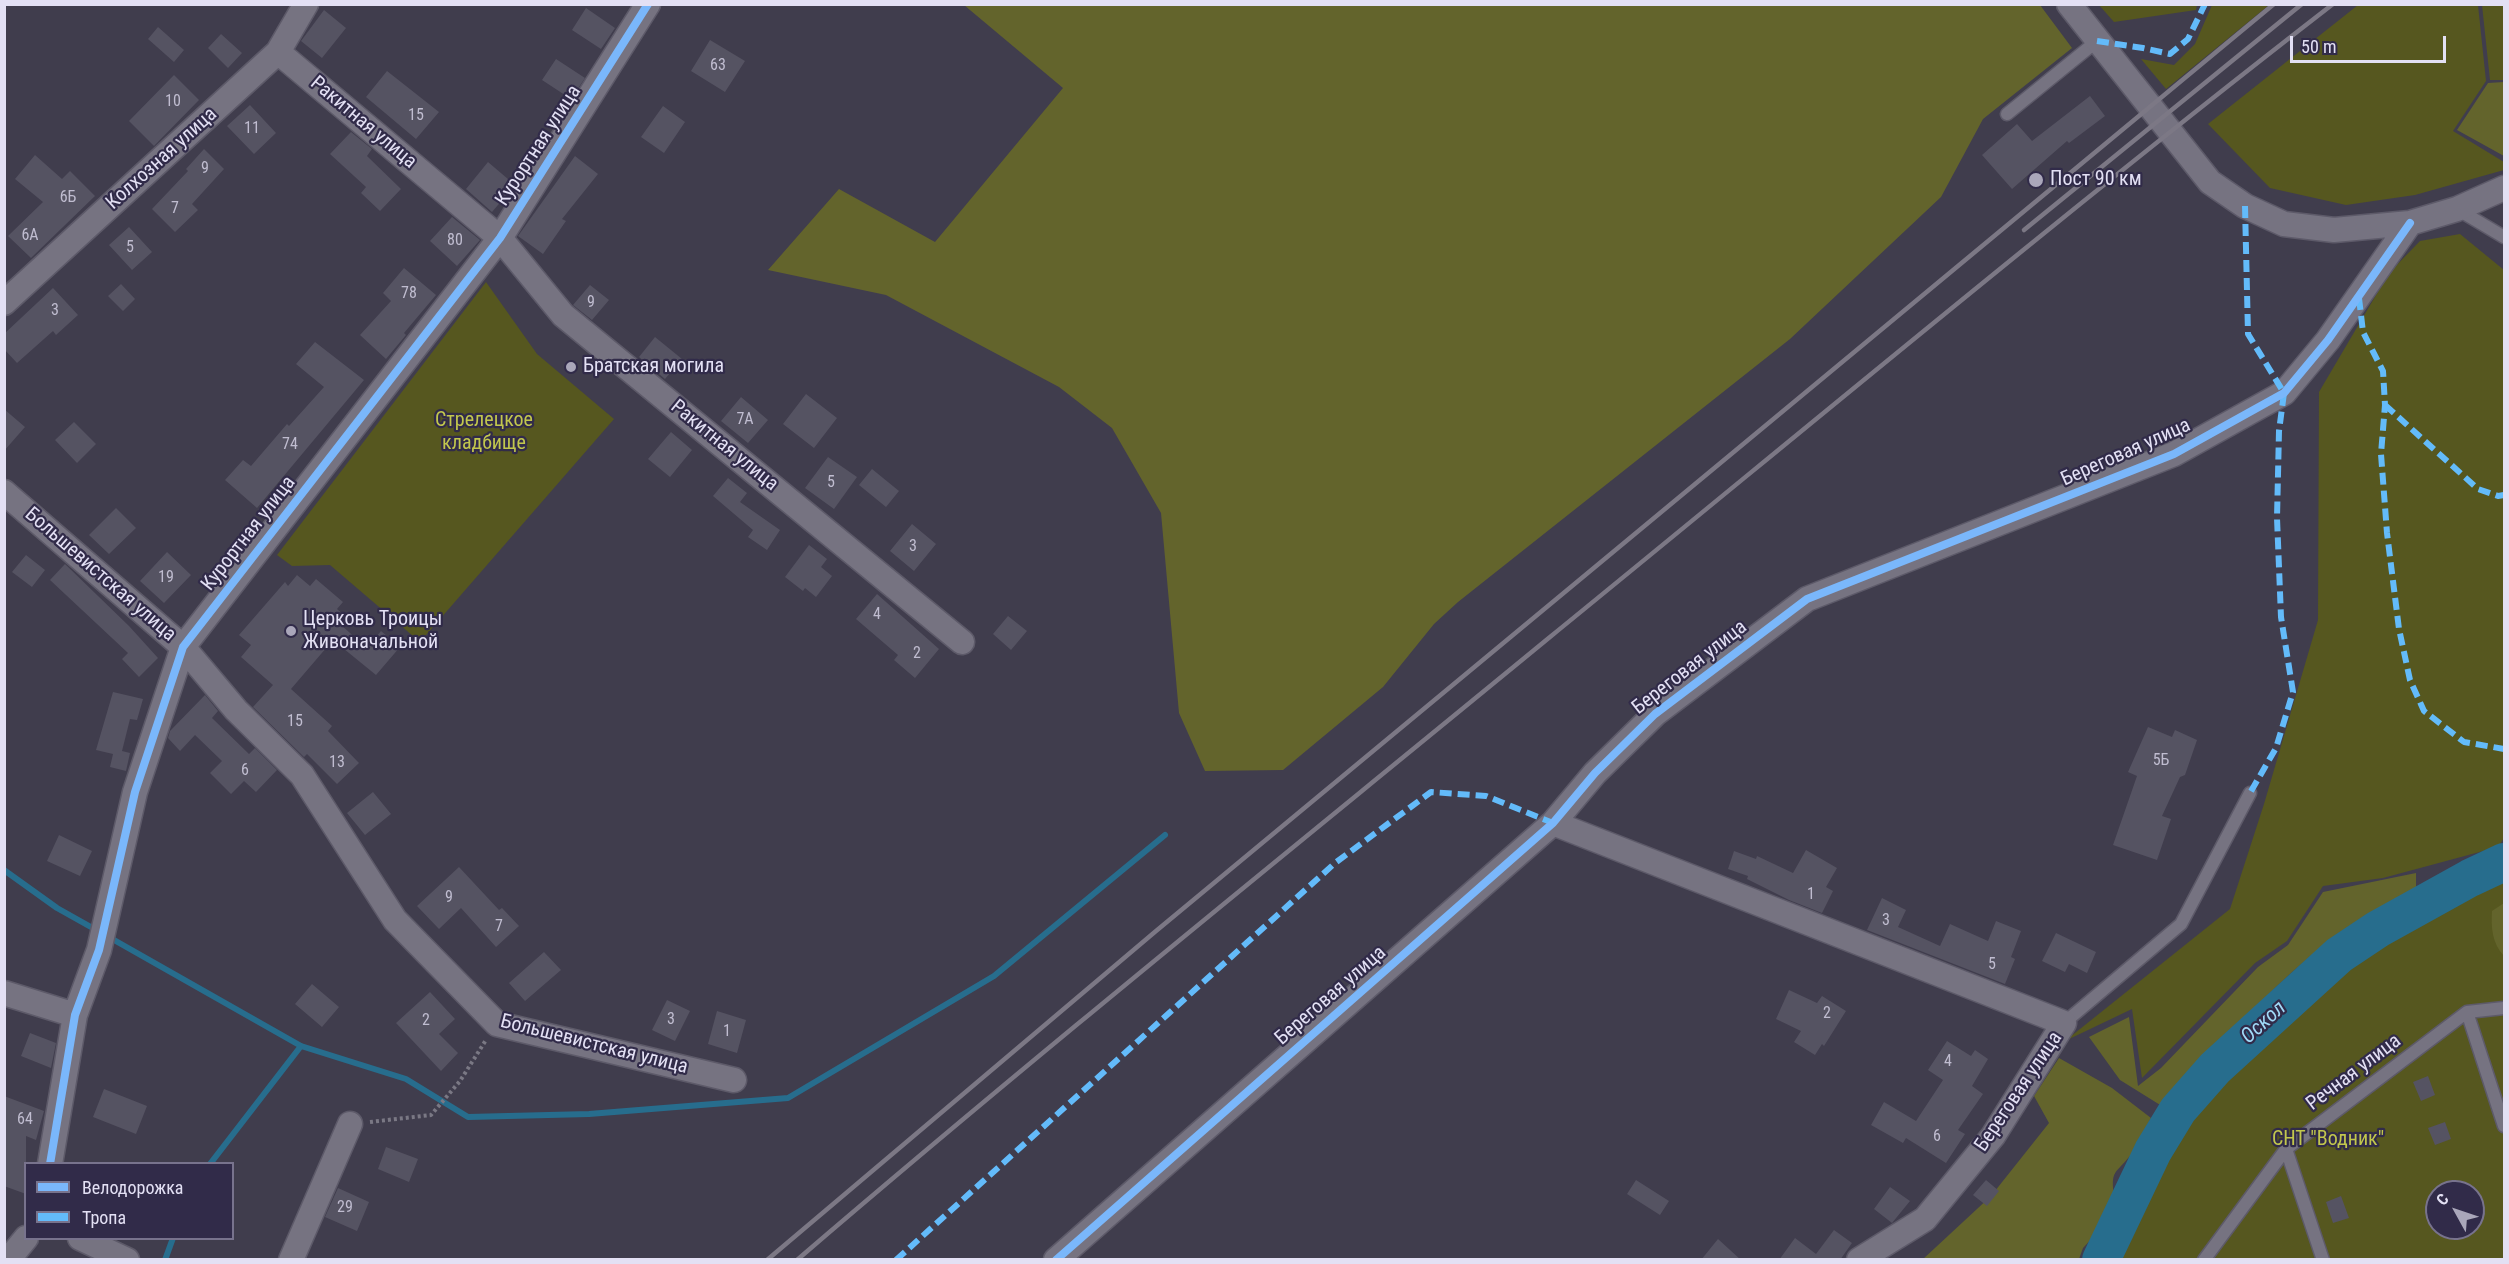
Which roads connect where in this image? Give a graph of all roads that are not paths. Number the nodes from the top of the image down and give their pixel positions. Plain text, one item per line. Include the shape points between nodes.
1 (306, 4) edge
2 (648, 4) edge
3 (2069, 4) edge
4 (2097, 41) junction
5 (278, 52) junction
6 (2007, 114) dead end
7 (2505, 188) edge
8 (2457, 208) junction
9 (2409, 223) junction
10 (2505, 237) edge
11 (500, 238) junction
12 (4, 303) edge
13 (4, 492) edge
14 (962, 642) dead end
15 (183, 647) junction
16 (2250, 794) dead end
17 (1553, 823) junction
18 (4, 993) edge
19 (2505, 1008) edge
20 (2467, 1012) junction
21 (75, 1015) junction
22 (2064, 1023) junction
23 (734, 1080) dead end
24 (350, 1124) road end
25 (2505, 1126) edge
26 (2286, 1149) junction
27 (50, 1162) edge
28 (24, 1240) edge
29 (82, 1240) edge
30 (8, 1260) edge
31 (127, 1260) edge
32 (291, 1260) edge
33 (1056, 1260) edge
34 (1859, 1260) edge
35 (2204, 1260) edge
36 (2323, 1260) edge

1 - 5 street, Колхозная улица
2 - 11 street, Курортная улица
3 - 4 street
4 - 6 lane
4 - 9 street via 2210,182 2246,206 2284,224 2334,230
5 - 11 street, Ракитная улица
5 - 12 street, Колхозная улица
7 - 8 street
8 - 9 street
8 - 10 lane
9 - 17 street, Береговая улица via 2328,340 2284,393 2174,454 1807,599 1655,714 1595,773
11 - 14 street, Ракитная улица via 564,315
11 - 15 street, Курортная улица
13 - 15 street, Большевистская улица
15 - 21 street, Курортная улица via 135,792 99,950
15 - 23 street, Большевистская улица via 236,710 302,774 394,920 496,1024
16 - 22 lane via 2181,924
17 - 22 street, Береговая улица
17 - 33 street, Береговая улица
18 - 21 street
19 - 20 lane
20 - 25 lane
20 - 26 lane, Речная улица
21 - 27 street, Курортная улица
22 - 34 street, Береговая улица via 1993,1136 1925,1219
24 - 32 street
26 - 35 lane, Речная улица
26 - 36 lane
28 - 30 street
29 - 31 street

